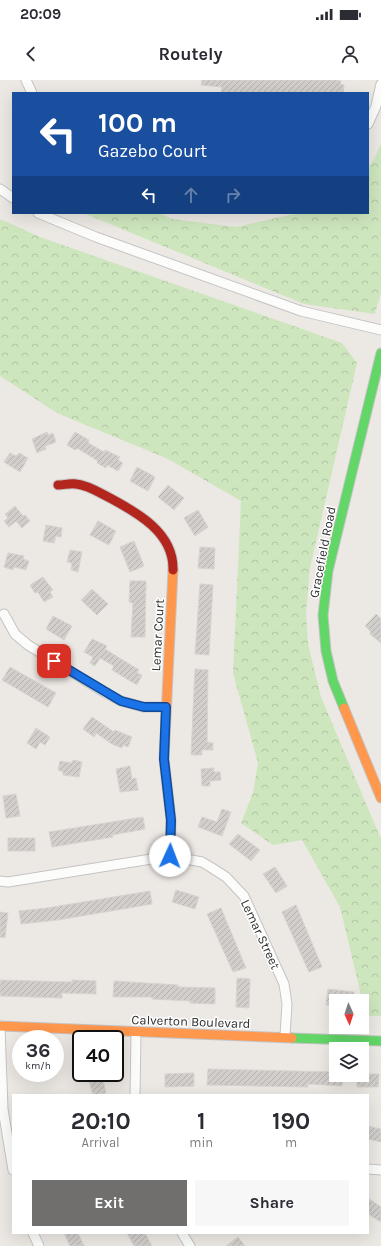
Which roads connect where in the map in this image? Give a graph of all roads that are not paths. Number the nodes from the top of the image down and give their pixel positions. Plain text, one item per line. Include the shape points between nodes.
1 (26, 80) edge
2 (381, 84) edge
3 (32, 92) edge
4 (369, 122) edge
5 (0, 186) edge
6 (7, 194) edge
7 (40, 214) edge
8 (381, 330) edge
9 (381, 353) edge
10 (58, 485) dead end
11 (4, 614) dead end
12 (166, 707) junction
13 (381, 798) edge
14 (170, 856) junction
15 (0, 881) edge
16 (0, 1026) edge
17 (136, 1032) junction
18 (285, 1036) junction
19 (381, 1041) edge
20 (136, 1094) edge
21 (12, 1164) edge
22 (369, 1169) edge
23 (381, 1170) edge
24 (33, 1234) edge
25 (183, 1234) edge
26 (38, 1246) edge
27 (190, 1246) edge

1 - 3 street
2 - 4 street
5 - 6 street
7 - 8 street via 96,237 301,311
9 - 13 street, Gracefield Road via 328,571 323,615 326,651 333,681
10 - 12 street, Lemar Court via 77,484 104,495 151,524 167,545 173,570
11 - 12 street via 15,634 28,645 104,692 121,701 144,707
12 - 14 street, Lemar Court via 164,759 171,820
14 - 15 street, Lemar Street via 8,882
14 - 18 street, Lemar Street via 202,862 226,877 244,896 284,984 288,1004
16 - 17 street, Calverton Boulevard
16 - 21 street via 3,1109
17 - 18 street, Calverton Boulevard
17 - 20 street
18 - 19 street, Calverton Boulevard
22 - 23 street
24 - 26 street
25 - 27 street

